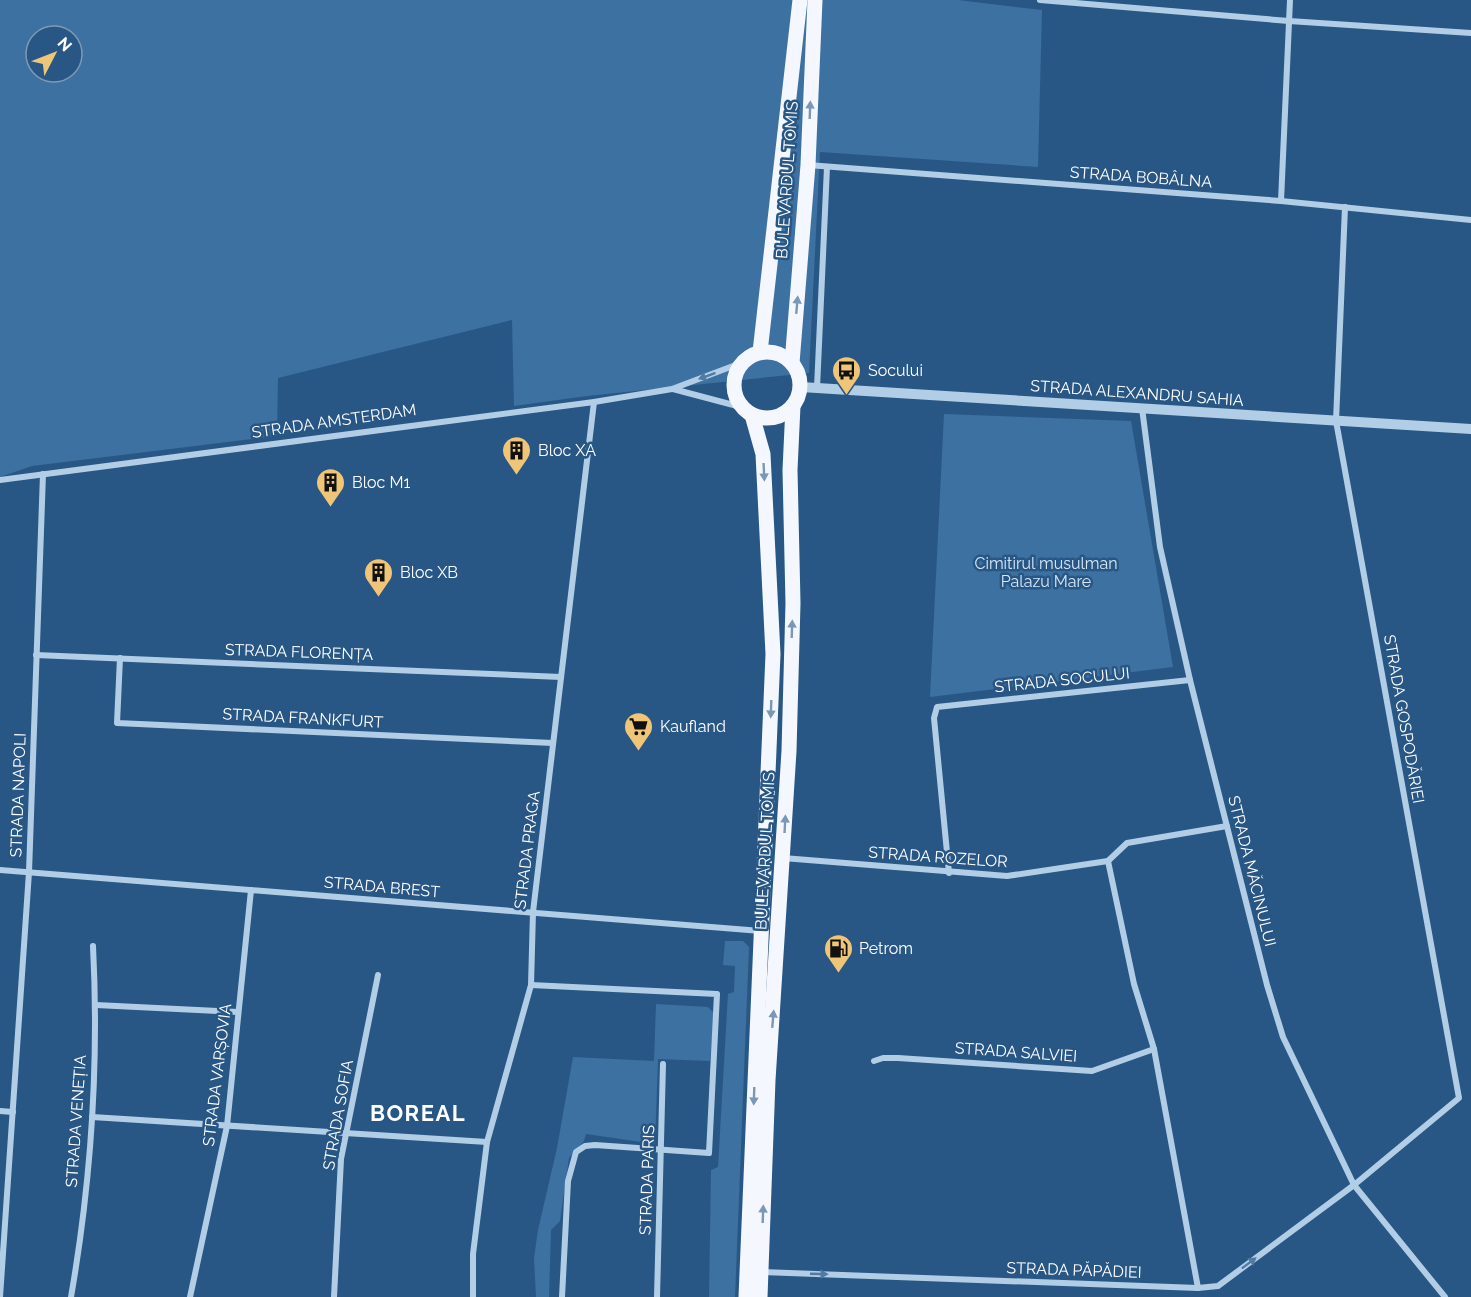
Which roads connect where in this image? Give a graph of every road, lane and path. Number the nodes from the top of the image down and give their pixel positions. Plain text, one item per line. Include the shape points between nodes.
1 (800, 0) edge
2 (815, 0) edge
3 (1040, 0) edge
4 (1290, 0) edge
5 (1289, 21) junction
6 (1471, 33) edge
7 (808, 165) junction
8 (827, 167) junction
9 (1281, 201) junction
10 (1345, 207) junction
11 (1471, 220) edge
12 (760, 352) junction
13 (741, 363) junction
14 (792, 363) junction
15 (801, 387) junction
16 (817, 388) junction
17 (672, 389) junction
18 (594, 402) junction
19 (794, 406) junction
20 (1142, 408) junction
21 (747, 411) junction
22 (1336, 421) junction
23 (1471, 429) edge
24 (43, 474) junction
25 (0, 480) edge
26 (36, 655) junction
27 (120, 658) junction
28 (561, 677) junction
29 (1190, 680) junction
30 (553, 743) junction
31 (1227, 826) junction
32 (783, 858) junction
33 (1108, 861) junction
34 (0, 870) edge
35 (28, 872) junction
36 (949, 873) junction
37 (251, 890) junction
38 (533, 912) junction
39 (762, 931) junction
40 (93, 946) dead end
41 (378, 975) dead end
42 (531, 985) junction
43 (96, 1005) junction
44 (238, 1012) junction
45 (1154, 1049) junction
46 (874, 1061) dead end
47 (663, 1064) dead end
48 (0, 1111) edge
49 (13, 1112) junction
50 (92, 1117) junction
51 (227, 1126) junction
52 (347, 1133) junction
53 (487, 1142) junction
54 (661, 1149) junction
55 (1354, 1185) junction
56 (3, 1219) edge
57 (760, 1272) junction
58 (1198, 1288) junction
59 (0, 1293) edge
60 (0, 1297) edge
61 (71, 1297) edge
62 (190, 1297) edge
63 (334, 1297) edge
64 (473, 1297) edge
65 (562, 1297) edge
66 (657, 1297) edge
67 (746, 1297) edge
68 (759, 1297) edge
69 (1445, 1297) edge

1 - 12 main road, BULEVARDUL TOMIS
7 -> 2 main road, BULEVARDUL TOMIS
3 - 5 street
4 - 5 street
5 - 6 street
5 - 9 street
7 - 8 street, STRADA BOBÂLNA
14 -> 7 main road, BULEVARDUL TOMIS
8 - 9 street, STRADA BOBÂLNA
8 - 16 street
9 - 10 street, STRADA BOBÂLNA
10 - 11 street, STRADA BOBÂLNA
10 - 22 street, STRADA GOSPODĂRIEI
12 - 13 main road
12 - 14 main road via 772,352
13 -> 17 street, STRADA AMSTERDAM
13 - 21 main road via 734,377 734,393
14 - 15 main road
15 - 16 street, STRADA ALEXANDRU SAHIA
15 - 19 main road
16 - 20 street, STRADA ALEXANDRU SAHIA
17 - 18 street, STRADA AMSTERDAM
17 - 21 street, STRADA AMSTERDAM
18 - 24 street, STRADA AMSTERDAM
18 - 28 street, STRADA PRAGA
19 - 21 main road via 782,416 767,419
32 -> 19 main road, BULEVARDUL TOMIS via 793,603 790,470
20 - 22 street, STRADA ALEXANDRU SAHIA
20 - 29 street, STRADA MĂCINULUI via 1160,547
21 -> 39 main road, BULEVARDUL TOMIS via 763,454 773,654
22 - 23 street, STRADA ALEXANDRU SAHIA
22 - 55 street, STRADA GOSPODĂRIEI via 1459,1098
24 - 25 street, STRADA AMSTERDAM
24 - 26 street, STRADA NAPOLI
26 - 27 street, STRADA FLORENȚA
26 - 35 street, STRADA NAPOLI
27 - 28 street, STRADA FLORENȚA
27 - 30 street, STRADA FRANKFURT via 117,723
28 - 30 street, STRADA PRAGA
29 - 31 street, STRADA MĂCINULUI
29 - 36 street, STRADA SOCULUI via 937,707 934,718
30 - 38 street, STRADA PRAGA
31 - 33 street via 1127,843
31 - 55 street, STRADA MĂCINULUI via 1266,985 1283,1037
32 - 36 street, STRADA ROZELOR
57 -> 32 main road, BULEVARDUL TOMIS
33 - 36 street, STRADA ROZELOR via 1007,876
33 - 45 street via 1134,984
34 - 35 street, STRADA BREST
35 - 37 street, STRADA BREST
35 - 49 street, STRADA NAPOLI
37 - 38 street, STRADA BREST
37 - 44 street, STRADA VARȘOVIA
38 - 39 street, STRADA BREST
38 - 42 street, STRADA PRAGA
39 -> 67 main road, BULEVARDUL TOMIS
40 - 43 street, STRADA VENEȚIA
41 - 52 street, STRADA SOFIA
42 - 53 street, STRADA PRAGA
42 - 54 street via 717,994 710,1153
43 - 44 street
43 - 50 street, STRADA VENEȚIA
44 - 51 street, STRADA VARȘOVIA
45 - 46 street, STRADA SALVIEI via 1092,1071 898,1058
45 - 58 street
47 - 54 street, STRADA PARIS
48 - 49 street
49 - 56 street, STRADA NAPOLI
50 - 51 street
50 - 61 street, STRADA VENEȚIA
51 - 52 street
51 - 62 street, STRADA VARȘOVIA
52 - 53 street
52 - 63 street, STRADA SOFIA via 341,1159
53 - 64 street, STRADA PRAGA via 473,1254
54 - 65 street via 595,1145 576,1152 568,1181
54 - 66 street, STRADA PARIS
58 -> 55 street, STRADA PĂPĂDIEI via 1218,1286
55 - 69 street, STRADA MĂCINULUI
56 - 59 street, STRADA NAPOLI
57 -> 58 street, STRADA PĂPĂDIEI
57 - 68 main road, BULEVARDUL TOMIS
59 - 60 street, STRADA NAPOLI

